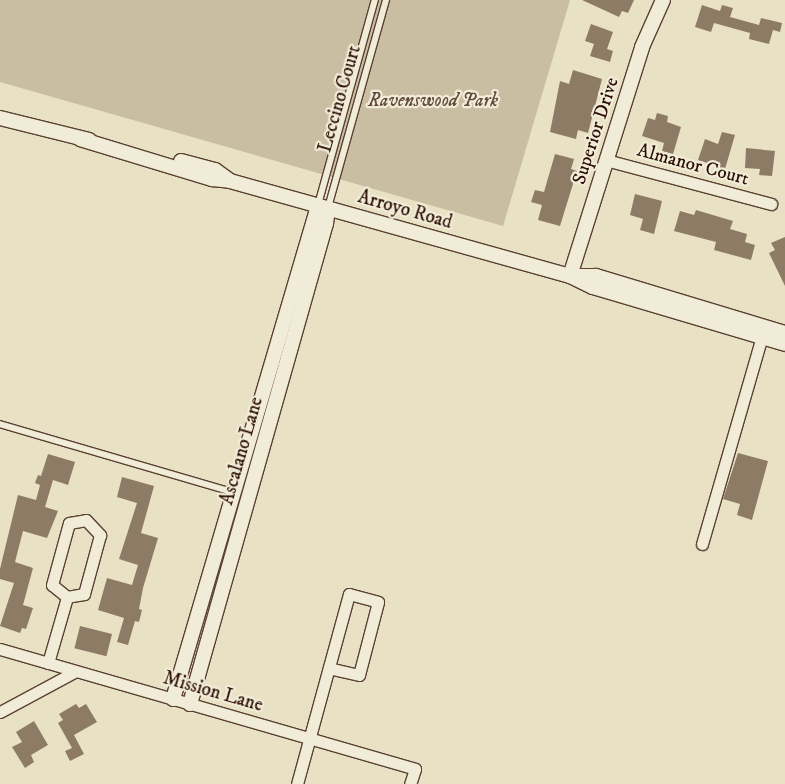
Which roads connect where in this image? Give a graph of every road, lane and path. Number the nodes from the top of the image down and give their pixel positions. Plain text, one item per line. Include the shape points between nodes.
1 (375, 0) edge
2 (386, 0) edge
3 (663, 0) edge
4 (0, 118) edge
5 (606, 160) junction
6 (770, 204) dead end
7 (323, 207) junction
8 (570, 276) junction
9 (763, 332) junction
10 (785, 333) edge
11 (785, 344) edge
12 (0, 424) edge
13 (232, 492) junction
14 (702, 544) dead end
15 (67, 597) junction
16 (0, 649) edge
17 (48, 662) junction
18 (329, 668) junction
19 (76, 671) junction
20 (173, 699) junction
21 (190, 704) junction
22 (0, 712) edge
23 (311, 739) junction
24 (297, 784) edge
25 (410, 784) edge

1 - 7 lane, Leccino Court
2 - 7 lane, Leccino Court
3 - 5 street, Superior Drive via 642,47
4 - 7 street, Arroyo Road via 203,177 230,181
5 - 6 street, Almanor Court
5 - 8 street, Superior Drive
7 - 8 street, Arroyo Road
7 - 13 street, Ascalano Lane
7 - 21 street, Ascalano Lane via 326,228
8 - 9 street, Arroyo Road via 596,276
9 - 10 street, Arroyo Road
9 - 11 street, Arroyo Road
9 - 14 street
12 - 13 lane
13 - 20 street, Ascalano Lane
15 - 15 street via 84,594 100,535 86,520 69,523 52,585
15 - 17 street
16 - 17 street, Mission Lane
17 - 19 street, Mission Lane
18 - 18 street via 359,675 378,602 349,594
18 - 23 street
19 - 20 street, Mission Lane
19 - 22 street
20 - 21 street, Mission Lane
21 - 23 street, Mission Lane
23 - 24 street
23 - 25 street, Mission Lane via 416,769

